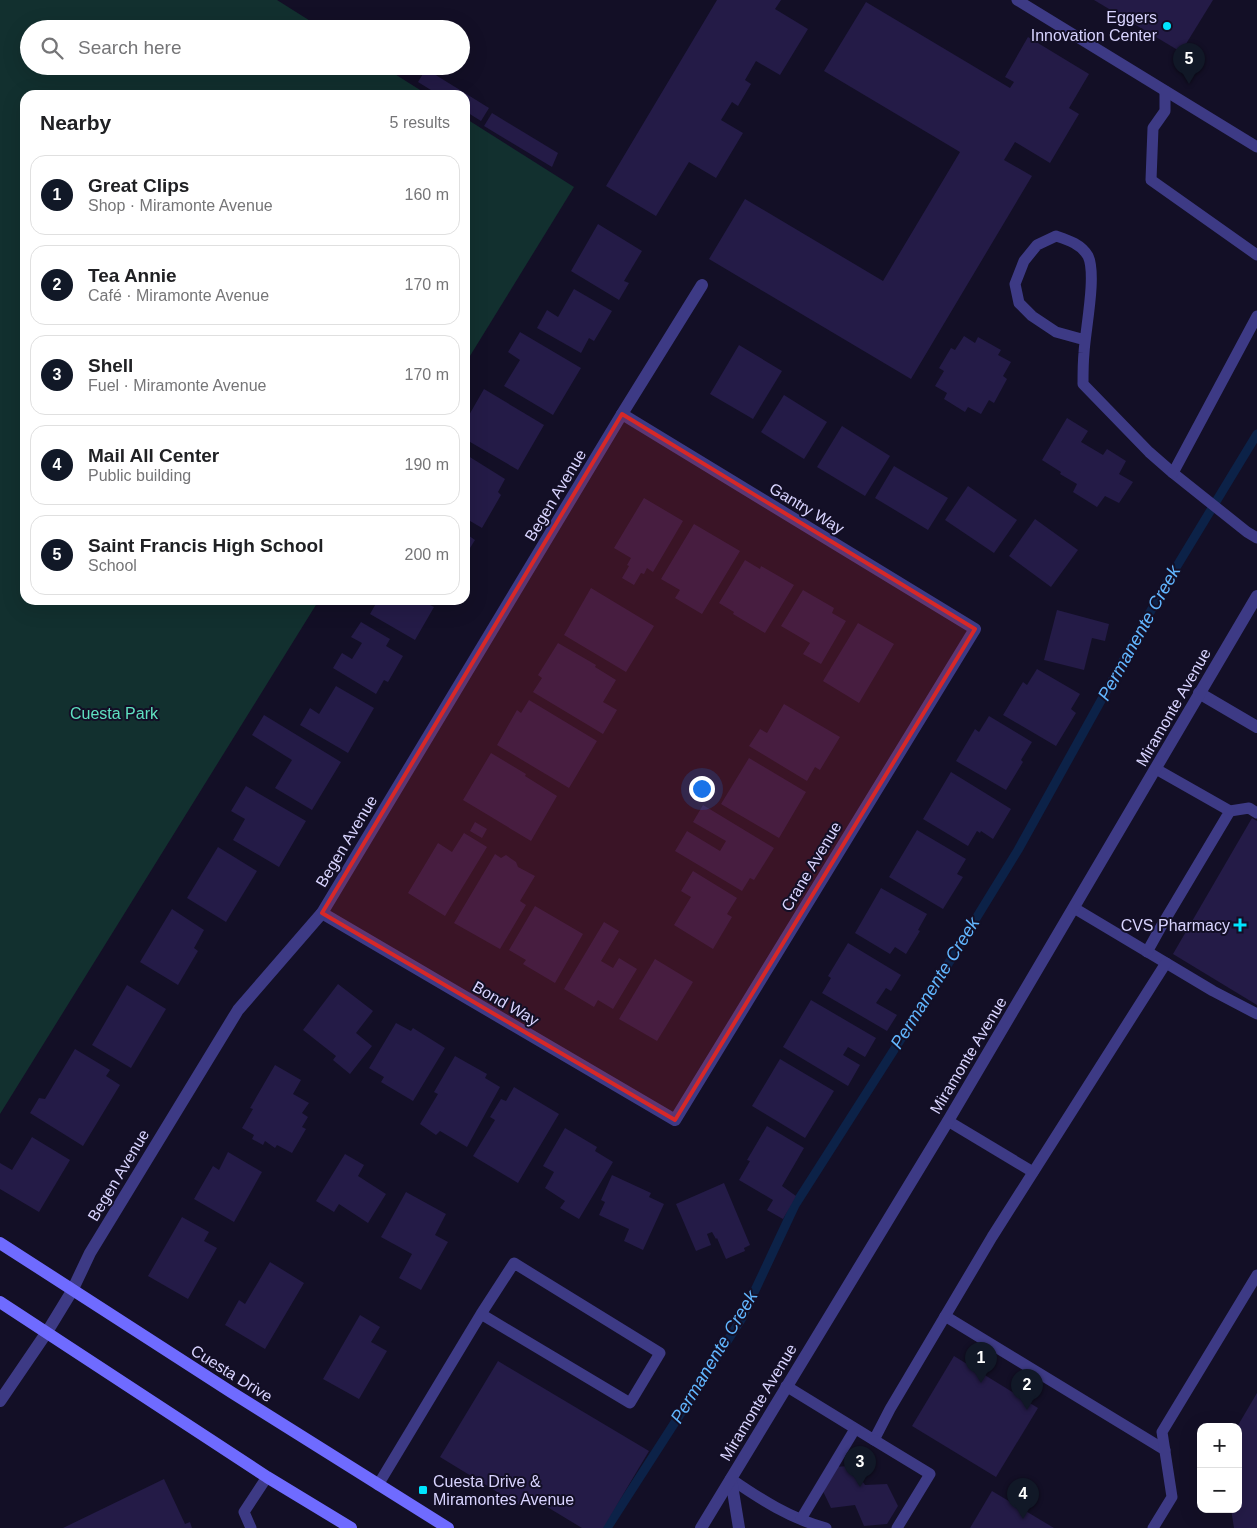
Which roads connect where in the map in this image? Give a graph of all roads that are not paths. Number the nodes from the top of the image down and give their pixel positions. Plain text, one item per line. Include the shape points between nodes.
1 (1018, 0) edge
2 (1165, 91) junction
3 (1257, 147) edge
4 (1257, 254) edge
5 (702, 286) dead end
6 (1257, 316) edge
7 (1085, 340) junction
8 (622, 414) junction
9 (1172, 473) junction
10 (1257, 538) edge
11 (1257, 596) edge
12 (975, 629) joint
13 (1200, 693) junction
14 (1257, 727) edge
15 (1156, 769) junction
16 (1230, 811) junction
17 (1257, 813) edge
18 (1074, 908) junction
19 (322, 913) junction
20 (1147, 952) junction
21 (1166, 963) junction
22 (1257, 1014) edge
23 (675, 1120) joint
24 (948, 1121) junction
25 (1033, 1172) junction
26 (0, 1243) edge
27 (1257, 1274) edge
28 (72, 1291) junction
29 (0, 1302) edge
30 (481, 1314) junction
31 (945, 1316) junction
32 (47, 1332) junction
33 (786, 1386) junction
34 (0, 1402) edge
35 (855, 1429) junction
36 (874, 1440) junction
37 (1165, 1450) junction
38 (267, 1477) junction
39 (730, 1479) junction
40 (378, 1484) junction
41 (801, 1519) junction
42 (251, 1528) edge
43 (351, 1528) edge
44 (448, 1528) edge
45 (701, 1528) edge
46 (739, 1528) edge
47 (823, 1528) edge
48 (897, 1528) edge
49 (1153, 1528) edge

1 - 2 lane
2 - 3 lane
2 - 4 lane via 1165,111 1153,128 1151,180
5 - 8 street, Begen Avenue
6 - 9 lane
7 - 7 lane via 1092,279 1088,257 1074,242 1056,236 1037,245 1024,261 1015,284 1019,303 1056,332
7 - 9 lane via 1083,384
8 - 12 street, Gantry Way
8 - 19 street, Begen Avenue
9 - 10 lane
11 - 13 street, Miramonte Avenue
12 - 23 street, Crane Avenue
13 - 14 street
13 - 15 street, Miramonte Avenue
15 - 16 lane
15 - 18 street, Miramonte Avenue
16 - 17 lane via 1250,808
16 - 20 lane
18 - 20 lane
18 - 24 street, Miramonte Avenue
19 - 23 street, Bond Way
19 - 28 street, Begen Avenue via 238,1010 90,1254
20 - 21 lane
21 - 22 lane
21 - 25 lane
24 - 25 lane
24 - 33 street, Miramonte Avenue
25 - 31 lane
26 - 28 main road, Cuesta Drive
27 - 37 lane via 1162,1432
28 - 32 street, Begen Avenue
28 - 40 main road, Cuesta Drive
29 - 32 main road
30 - 30 lane via 514,1263 660,1353 630,1404
30 - 40 lane
31 - 36 lane
31 - 37 lane
32 - 34 street, Begen Avenue
32 - 38 main road
33 - 35 lane
33 - 39 street, Miramonte Avenue
35 - 36 lane
35 - 41 lane
36 - 48 lane via 930,1474
37 - 49 lane via 1172,1497
38 - 42 lane via 244,1512
38 - 43 main road
39 - 41 lane via 769,1504
39 - 45 street, Miramonte Avenue
39 - 46 street
40 - 44 main road, Cuesta Drive
41 - 47 lane

